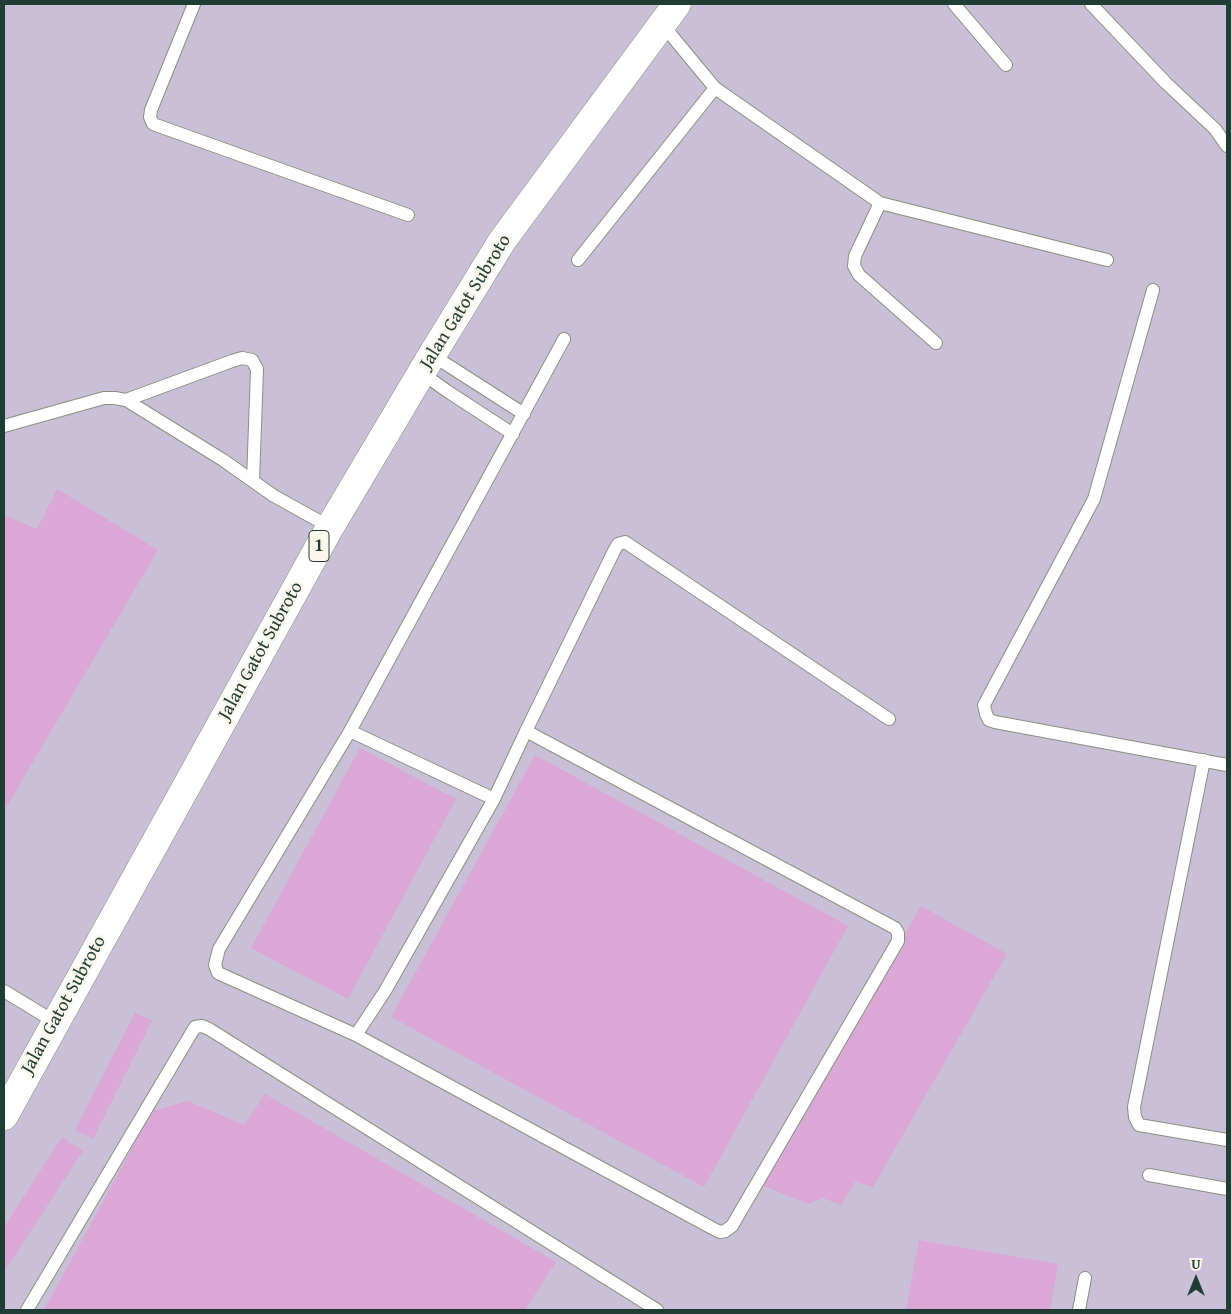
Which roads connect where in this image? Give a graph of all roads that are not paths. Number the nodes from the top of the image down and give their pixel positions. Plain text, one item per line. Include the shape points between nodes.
1 (194, 4) edge
2 (954, 4) edge
3 (1091, 4) edge
4 (670, 14) edge
5 (1006, 64) dead end
6 (715, 88) junction
7 (1227, 146) edge
8 (880, 203) junction
9 (408, 214) dead end
10 (578, 260) dead end
11 (1107, 260) dead end
12 (1153, 290) dead end
13 (564, 339) dead end
14 (936, 343) dead end
15 (427, 364) junction
16 (126, 400) junction
17 (524, 414) junction
18 (4, 426) edge
19 (513, 434) junction
20 (253, 481) junction
21 (330, 527) junction
22 (890, 719) dead end
23 (350, 731) junction
24 (526, 731) junction
25 (1204, 760) junction
26 (1227, 765) edge
27 (494, 799) junction
28 (4, 991) edge
29 (55, 1022) junction
30 (356, 1035) junction
31 (4, 1116) edge
32 (1227, 1140) edge
33 (1149, 1175) dead end
34 (1227, 1190) edge
35 (1085, 1278) dead end
36 (27, 1310) edge
37 (657, 1310) edge
38 (1079, 1310) edge

1 - 9 lane via 150,110 153,124
2 - 5 lane
3 - 7 lane via 1215,129
4 - 6 lane
4 - 15 highway, Jalan Gatot Subroto / 1 via 502,241
6 - 8 lane
6 - 10 lane
8 - 11 lane
8 - 14 lane via 855,256 854,266 859,275
12 - 25 lane via 1094,499 984,705 989,720 995,722
13 - 17 lane
15 - 17 lane
15 - 19 lane via 446,391
15 - 21 highway, Jalan Gatot Subroto / 1
16 - 18 lane via 104,398
16 - 20 lane
16 - 20 lane via 232,361 252,360 257,369
17 - 19 lane
19 - 23 lane
20 - 21 lane
21 - 29 highway, Jalan Gatot Subroto / 1
22 - 24 lane via 625,542 618,544 614,551
23 - 27 lane
23 - 30 lane via 219,949 214,965 218,973
24 - 27 lane
24 - 30 lane via 888,923 898,933 898,941 732,1226 720,1232
25 - 26 lane
25 - 32 lane via 1134,1107 1138,1125
27 - 30 lane via 385,991
28 - 29 lane
29 - 31 highway, Jalan Gatot Subroto / 1
33 - 34 lane
35 - 38 lane
36 - 37 lane via 195,1027 202,1026

